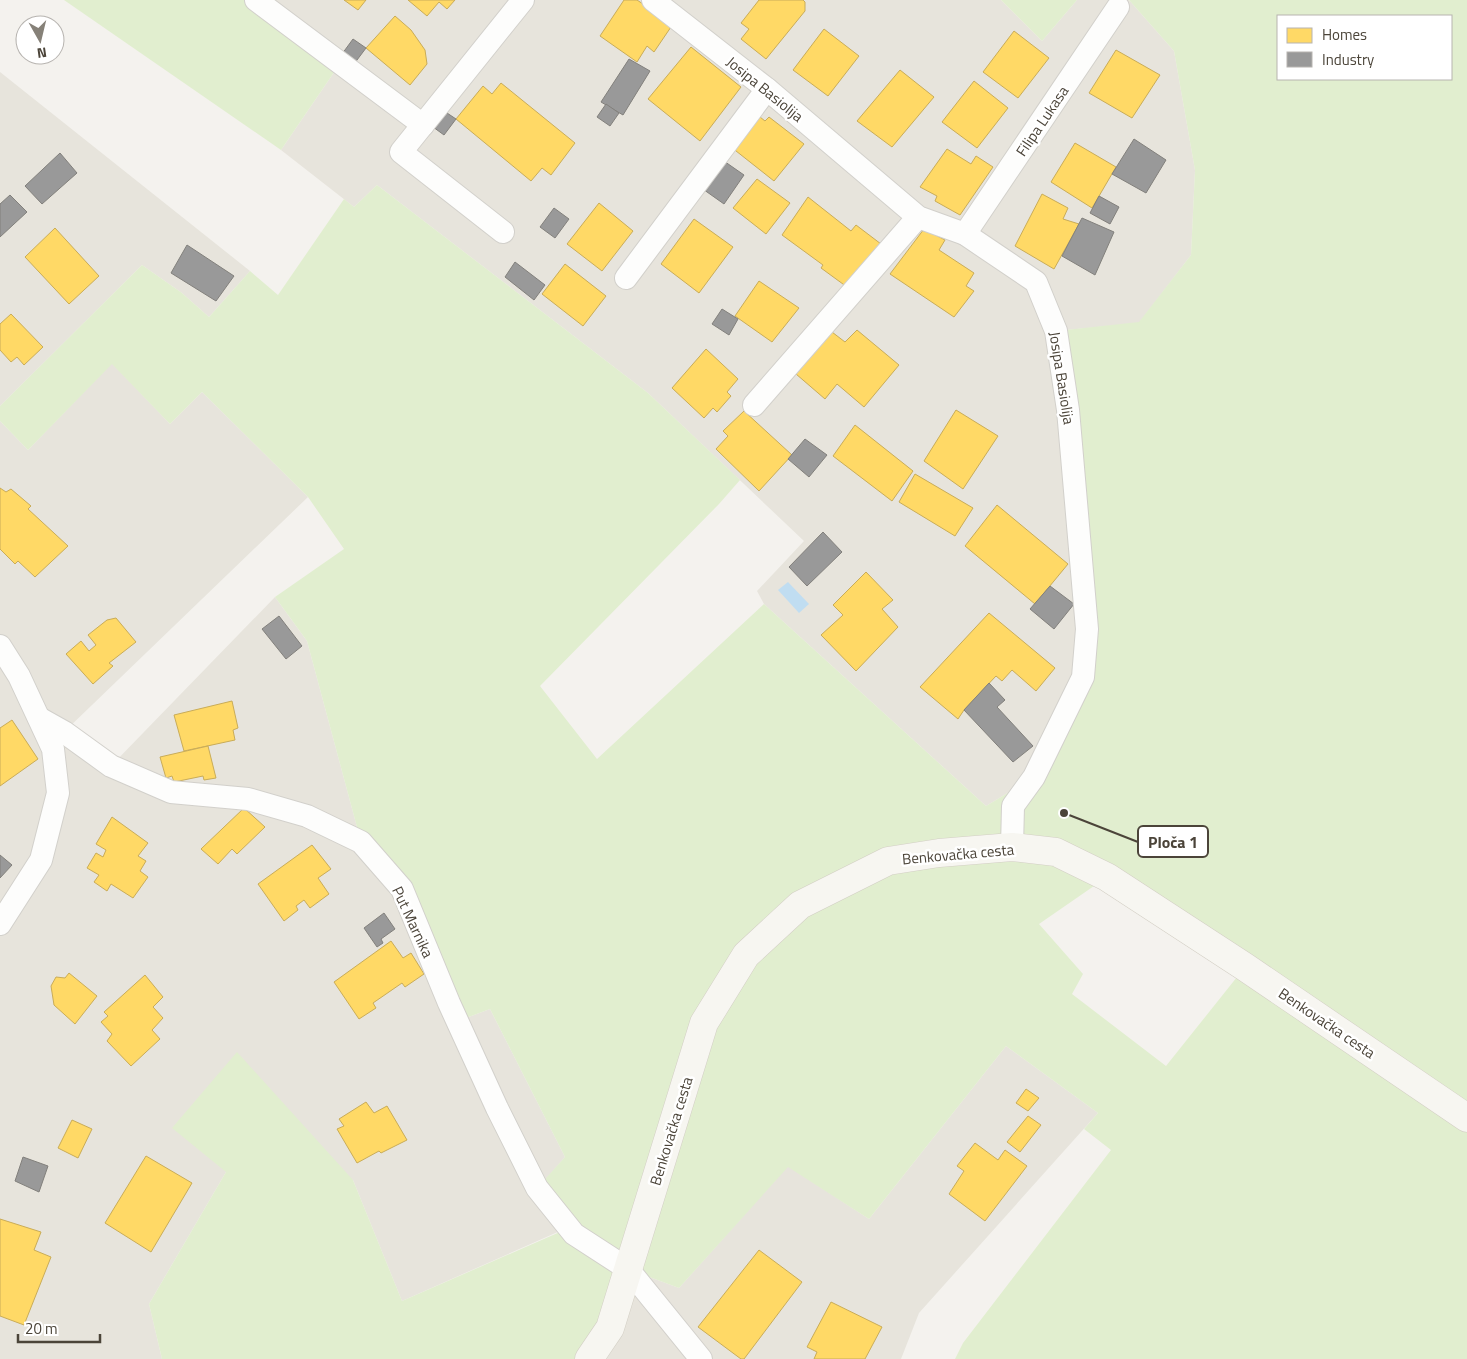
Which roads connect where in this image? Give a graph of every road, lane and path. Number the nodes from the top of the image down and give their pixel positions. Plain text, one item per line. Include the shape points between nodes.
1 (256, 0) edge
2 (524, 0) edge
3 (653, 0) edge
4 (1118, 7) dead end
5 (768, 89) junction
6 (423, 125) junction
7 (918, 217) junction
8 (503, 232) dead end
9 (965, 234) junction
10 (626, 278) dead end
11 (754, 404) dead end
12 (0, 646) edge
13 (39, 718) junction
14 (1012, 847) junction
15 (0, 924) edge
16 (1467, 1118) edge
17 (628, 1269) junction
18 (589, 1359) edge
19 (701, 1359) edge

1 - 6 street
2 - 6 street
3 - 5 street, Josipa Basiolija
4 - 9 street, Filipa Lukasa
5 - 7 street, Josipa Basiolija
5 - 10 street
6 - 8 street via 401,152
7 - 9 street, Josipa Basiolija
7 - 11 street
9 - 14 street, Josipa Basiolija via 1036,282 1056,331 1068,410 1087,628 1083,677 1034,777 1013,806
12 - 13 street
13 - 15 street via 53,749 58,793 41,860
13 - 17 street, Put Marnika via 111,766 171,792 248,799 307,816 361,842 402,889 449,1003 538,1188 574,1234
14 - 16 main road, Benkovačka cesta via 1056,852 1107,877
14 - 17 main road, Benkovačka cesta via 888,861 800,905 746,955 704,1023
17 - 18 main road, Benkovačka cesta via 610,1328
17 - 19 street, Put Marnika

